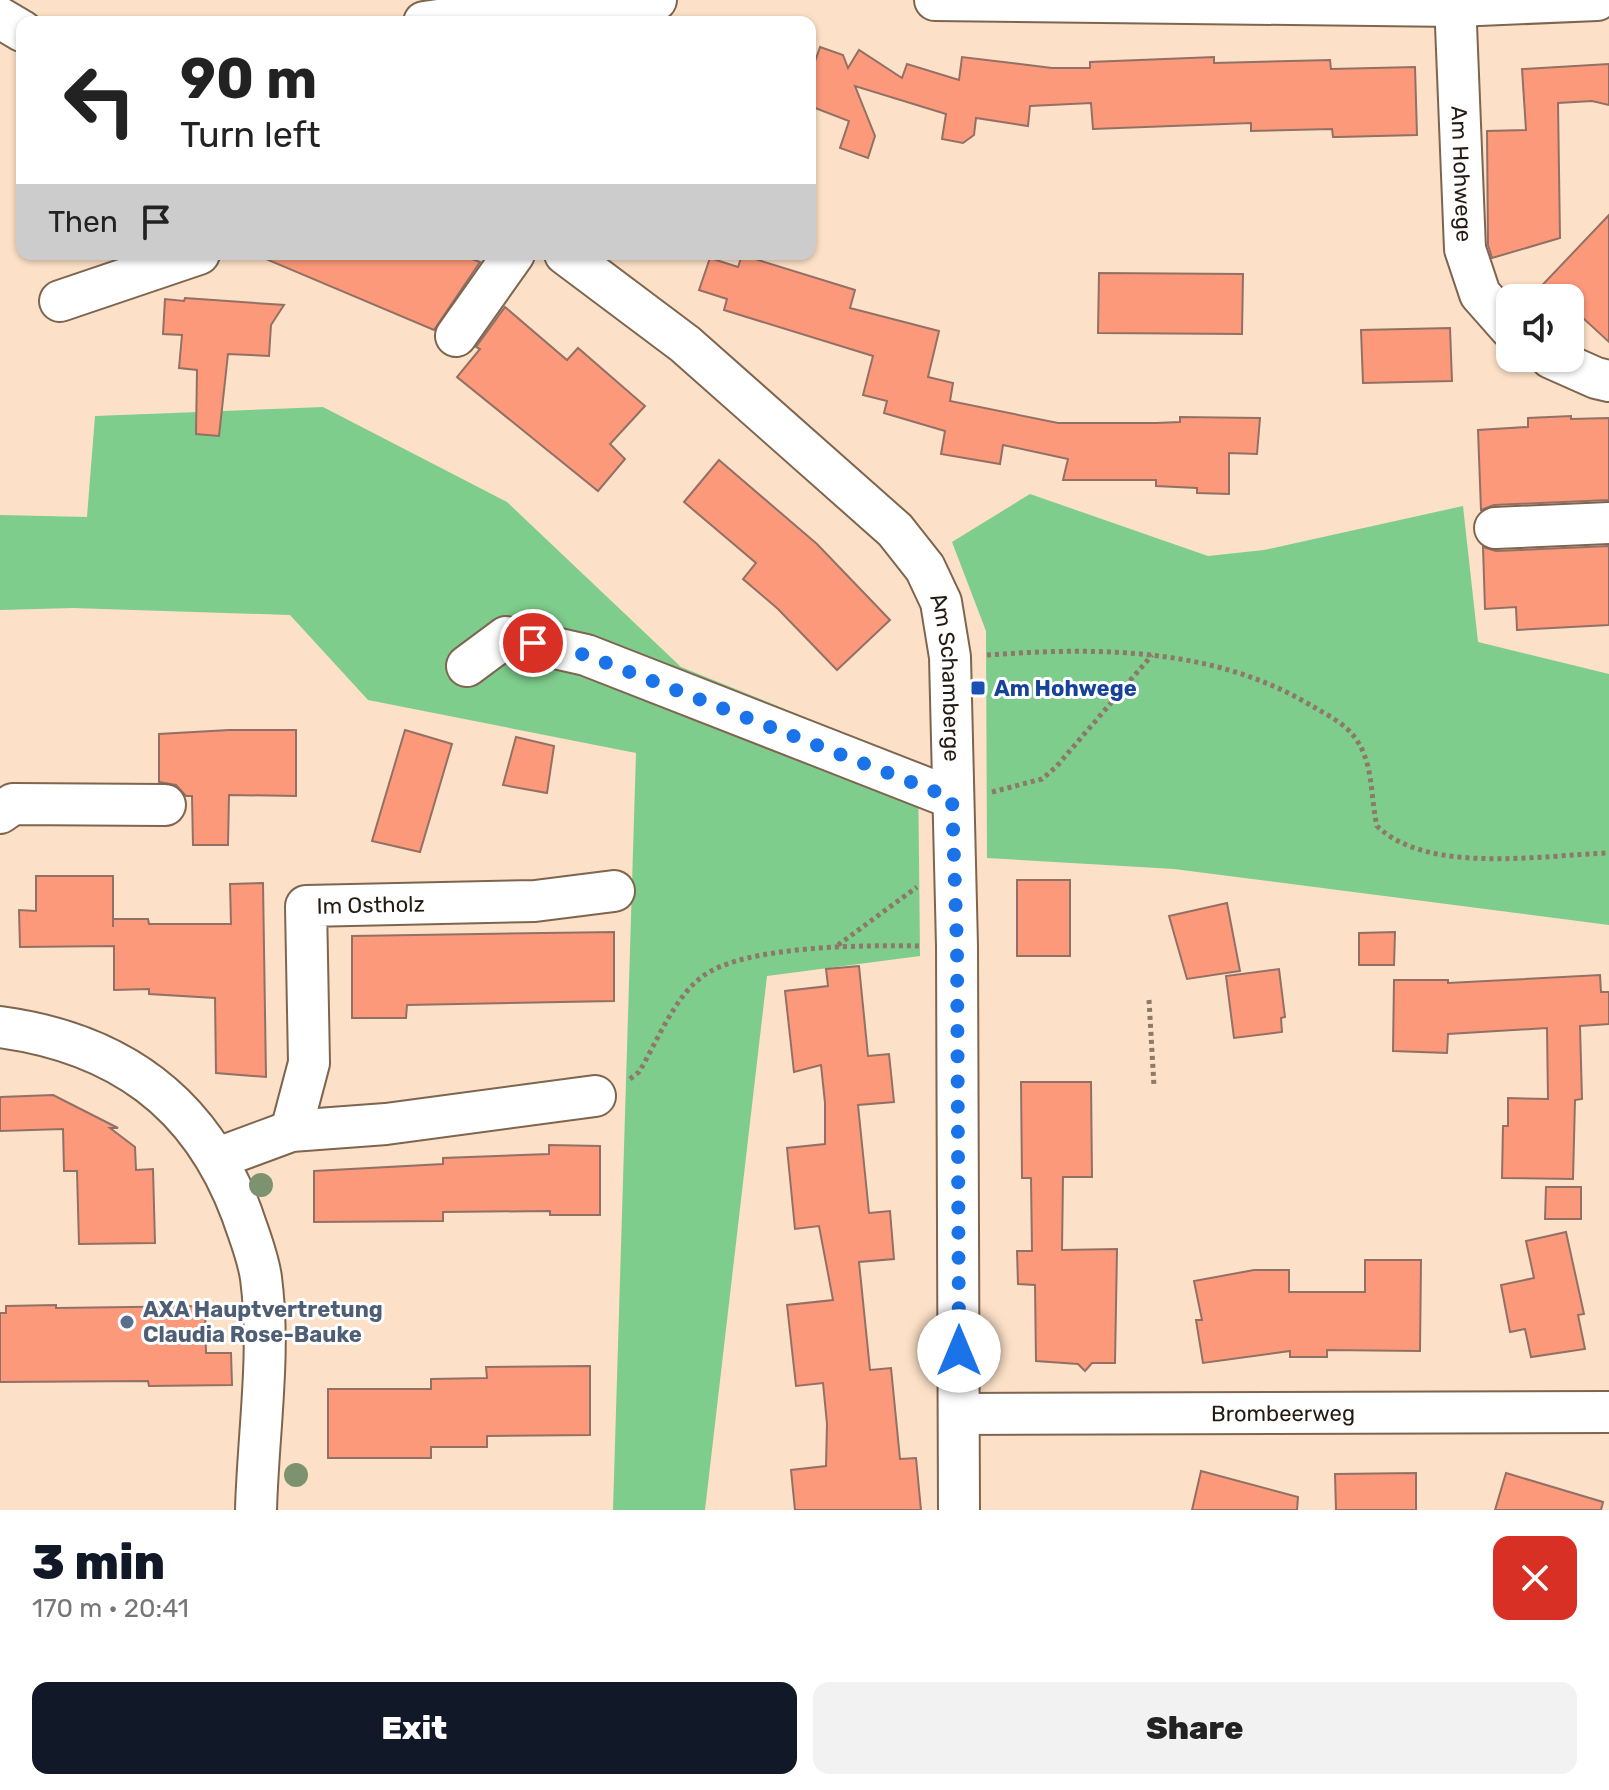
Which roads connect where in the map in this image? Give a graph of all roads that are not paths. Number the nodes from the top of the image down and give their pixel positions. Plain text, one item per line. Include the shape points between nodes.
1 (656, 0) edge
2 (935, 0) edge
3 (1597, 0) edge
4 (1456, 3) edge
5 (468, 16) edge
6 (181, 260) edge
7 (510, 260) edge
8 (573, 260) edge
9 (60, 301) dead end
10 (1496, 312) edge
11 (456, 336) dead end
12 (1584, 371) edge
13 (1609, 381) edge
14 (1609, 523) edge
15 (1495, 528) dead end
16 (467, 666) dead end
17 (952, 798) junction
18 (165, 805) dead end
19 (0, 813) edge
20 (614, 891) dead end
21 (0, 1027) edge
22 (595, 1096) road end
23 (291, 1131) junction
24 (218, 1158) junction
25 (1609, 1412) edge
26 (959, 1414) junction
27 (256, 1510) edge
28 (959, 1510) edge

1 - 5 street via 556,4
2 - 4 street
3 - 4 street
4 - 10 street, Am Hohwege via 1465,249 1480,294
6 - 9 street
7 - 11 street
8 - 17 street, Am Schamberge via 685,344 895,530 925,568 941,602 950,657
12 - 13 street
14 - 15 street
16 - 17 street via 506,637 586,655
17 - 26 street, Am Schamberge
18 - 19 street via 13,804
20 - 23 street, Im Ostholz via 535,901 306,906 309,1063
21 - 24 street via 61,1038 118,1063 171,1101
22 - 23 street
23 - 24 street
24 - 27 street via 261,1279
25 - 26 street, Brombeerweg
26 - 28 street, Am Schamberge

